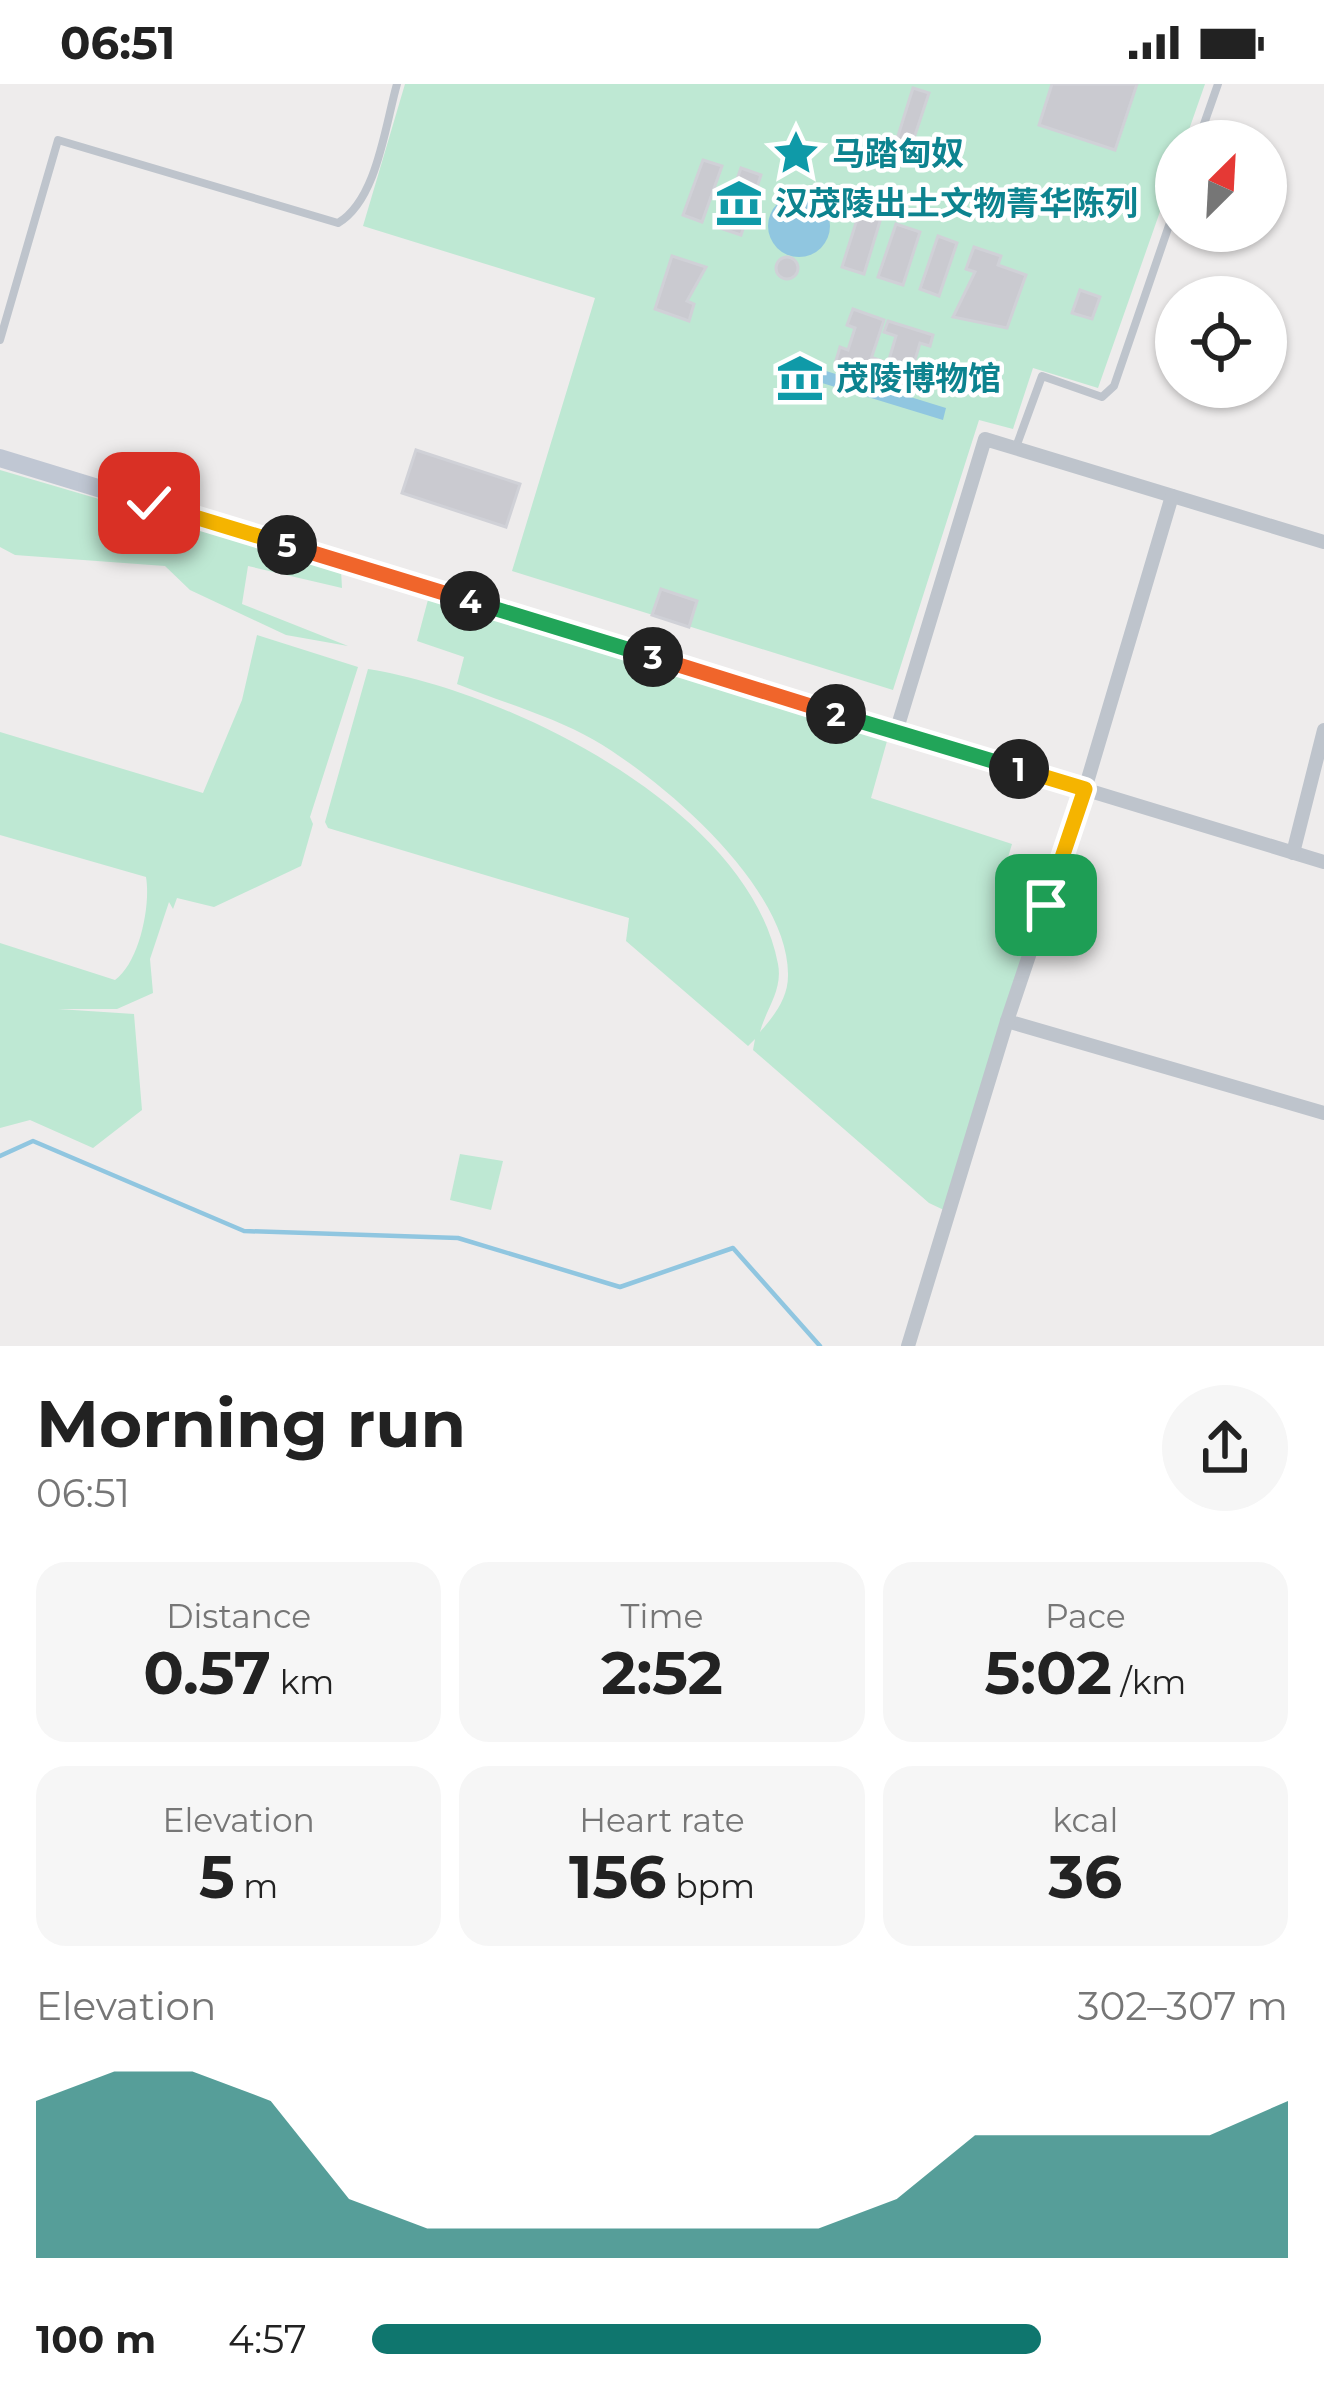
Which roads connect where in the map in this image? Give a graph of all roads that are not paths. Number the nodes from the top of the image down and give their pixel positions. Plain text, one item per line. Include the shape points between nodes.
1 (398, 84) edge
2 (1218, 84) edge
3 (1205, 120) edge
4 (1160, 252) edge
5 (0, 340) edge
6 (1015, 448) junction
7 (0, 458) edge
8 (1172, 496) junction
9 (1324, 542) edge
10 (1324, 730) edge
11 (896, 732) junction
12 (1085, 789) junction
13 (1293, 853) junction
14 (1324, 862) edge
15 (1007, 1021) junction
16 (1324, 1113) edge
17 (908, 1346) edge

1 - 5 lane via 365,190 355,213 338,223 58,140
2 - 3 lane
4 - 6 lane via 1114,386 1102,397 1042,376
6 - 8 street
6 - 11 street via 985,439
7 - 11 main road
8 - 9 street
8 - 12 street
10 - 13 street
11 - 12 street
12 - 13 street
12 - 15 street
13 - 14 street
15 - 16 street
15 - 17 street

